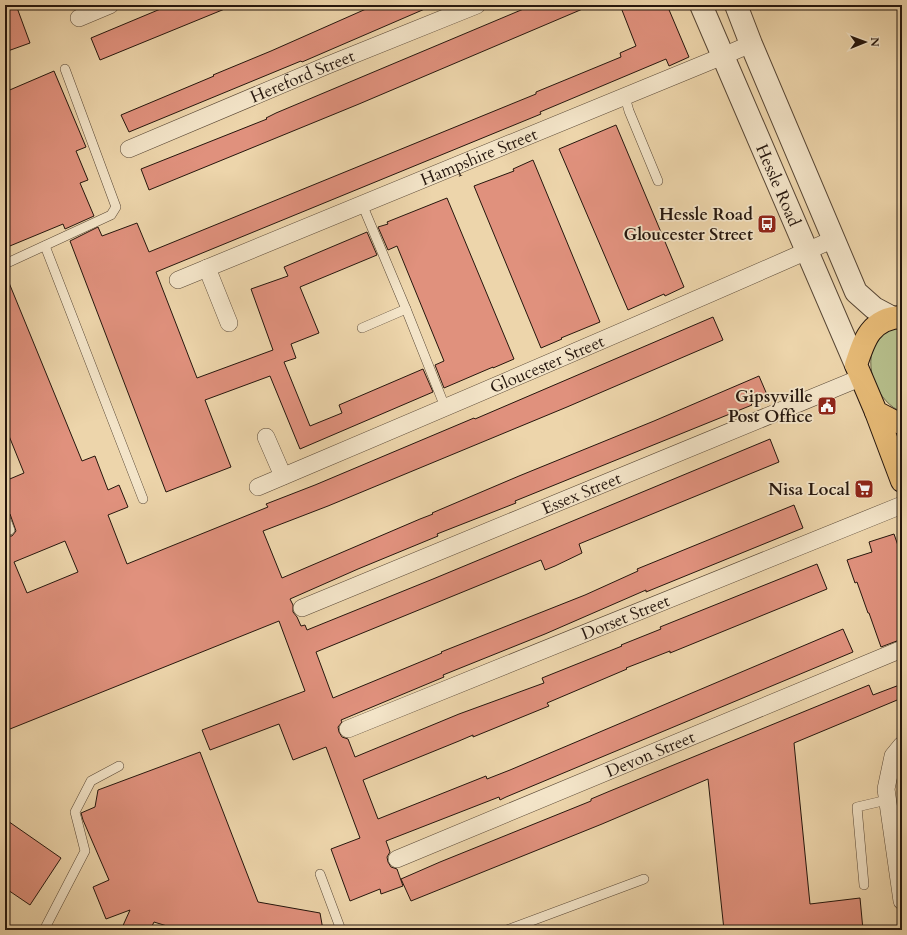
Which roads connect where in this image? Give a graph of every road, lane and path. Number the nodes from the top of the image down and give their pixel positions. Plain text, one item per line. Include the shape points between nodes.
1 (110, 5) edge
2 (477, 5) edge
3 (702, 5) edge
4 (736, 5) edge
5 (79, 18) dead end
6 (751, 44) junction
7 (723, 56) junction
8 (65, 69) dead end
9 (625, 97) junction
10 (129, 149) dead end
11 (658, 181) dead end
12 (362, 204) junction
13 (834, 239) junction
14 (45, 246) junction
15 (807, 252) junction
16 (5, 264) edge
17 (207, 268) junction
18 (178, 280) dead end
19 (406, 309) junction
20 (896, 317) edge
21 (229, 323) dead end
22 (362, 328) dead end
23 (858, 372) junction
24 (445, 407) junction
25 (876, 412) junction
26 (902, 422) edge
27 (266, 437) dead end
28 (283, 476) junction
29 (902, 481) edge
30 (258, 487) dead end
31 (143, 499) dead end
32 (902, 505) edge
33 (5, 517) edge
34 (10, 530) dead end
35 (302, 608) dead end
36 (902, 648) edge
37 (348, 728) dead end
38 (902, 745) edge
39 (119, 766) dead end
40 (887, 800) junction
41 (397, 859) dead end
42 (320, 874) dead end
43 (644, 879) dead end
44 (864, 885) dead end
45 (902, 897) edge
46 (44, 930) edge
47 (341, 930) edge
48 (507, 930) edge

1 - 5 street
2 - 10 street, Hereford Street
3 - 7 street, Hessle Road
4 - 6 street, Hessle Road
6 - 7 street, Hampshire Street
6 - 13 street, Hessle Road
7 - 9 street, Hampshire Street
7 - 15 street, Hessle Road
8 - 14 lane via 116,206 111,215
9 - 11 lane
9 - 12 street, Hampshire Street
12 - 17 street, Hampshire Street
12 - 19 lane
13 - 15 street, Gloucester Street
13 - 20 street, Hessle Road via 856,292 874,308
14 - 16 lane
14 - 31 lane
15 - 23 street, Hessle Road
15 - 24 street, Gloucester Street
17 - 18 street, Hampshire Street
17 - 21 street
19 - 22 lane
19 - 24 lane
20 - 23 main road via 879,323 869,332 862,346
23 - 25 main road
23 - 35 street, Essex Street
24 - 28 street, Gloucester Street
25 - 26 main road via 893,421
25 - 29 main road
27 - 28 street
28 - 30 street, Gloucester Street
32 - 37 street, Dorset Street
33 - 34 lane
36 - 41 street, Devon Street
38 - 40 street via 893,756 886,789
39 - 46 lane via 91,781 76,812 85,851
40 - 44 lane via 857,807
40 - 45 street
42 - 47 lane
43 - 48 lane

